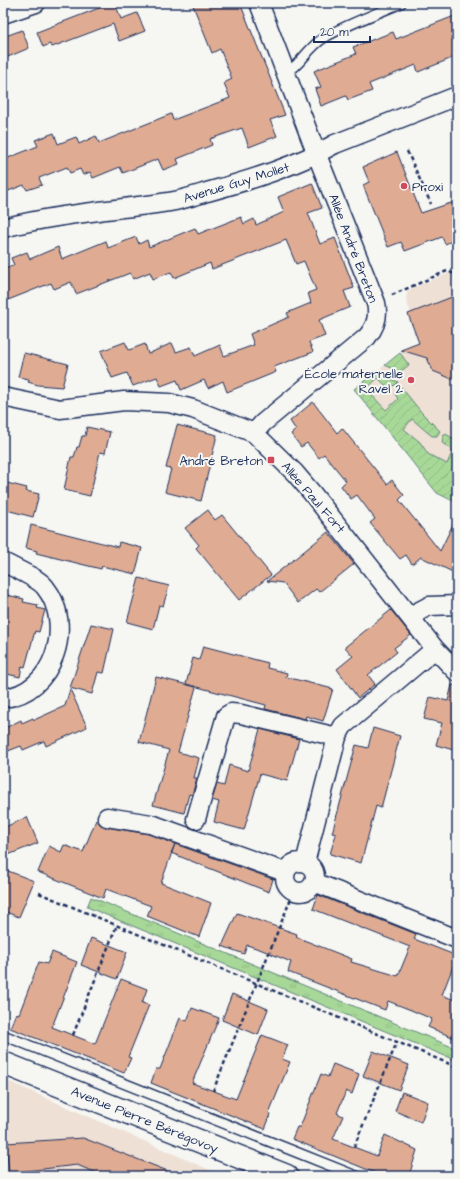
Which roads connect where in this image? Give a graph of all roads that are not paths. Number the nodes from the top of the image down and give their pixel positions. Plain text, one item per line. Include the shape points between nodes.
1 (36, 3) edge
2 (259, 3) edge
3 (401, 3) edge
4 (3, 14) edge
5 (287, 72) junction
6 (457, 96) edge
7 (317, 155) junction
8 (3, 228) edge
9 (3, 397) edge
10 (254, 433) junction
11 (3, 562) edge
12 (457, 605) edge
13 (410, 616) junction
14 (435, 649) junction
15 (457, 672) edge
16 (3, 698) edge
17 (337, 737) junction
18 (107, 817) dead end
19 (196, 818) dead end
20 (305, 862) junction
21 (286, 872) junction
22 (314, 882) junction
23 (457, 939) edge
24 (3, 1035) edge
25 (3, 1062) edge
26 (286, 1176) edge
27 (356, 1176) edge

1 - 4 street
2 - 5 street, Allée André Breton
3 - 5 lane via 325,37 310,48 295,68
5 - 7 street, Allée André Breton
6 - 7 street, Avenue Guy Mollet via 335,144
7 - 8 street, Avenue Guy Mollet via 231,186 171,202 52,217
7 - 10 street, Allée André Breton via 376,303 377,320 367,337
9 - 10 street, Allée Paul Fort via 60,409 124,401 169,403 193,409
10 - 13 street, Allée Paul Fort via 295,472
11 - 16 street via 44,585 57,608 60,635 43,677 33,688
12 - 13 street via 429,606
13 - 14 street, Allée Paul Fort
14 - 15 street, Allée Paul Fort
14 - 17 street via 343,726
17 - 19 street via 231,713 226,716
17 - 20 street
18 - 21 street via 151,824
20 - 21 street via 290,865
20 - 22 street via 315,875
21 - 22 street via 285,879 294,891 302,892 309,889
22 - 23 street
24 - 27 lane
25 - 26 street, Avenue Pierre Bérégovoy

